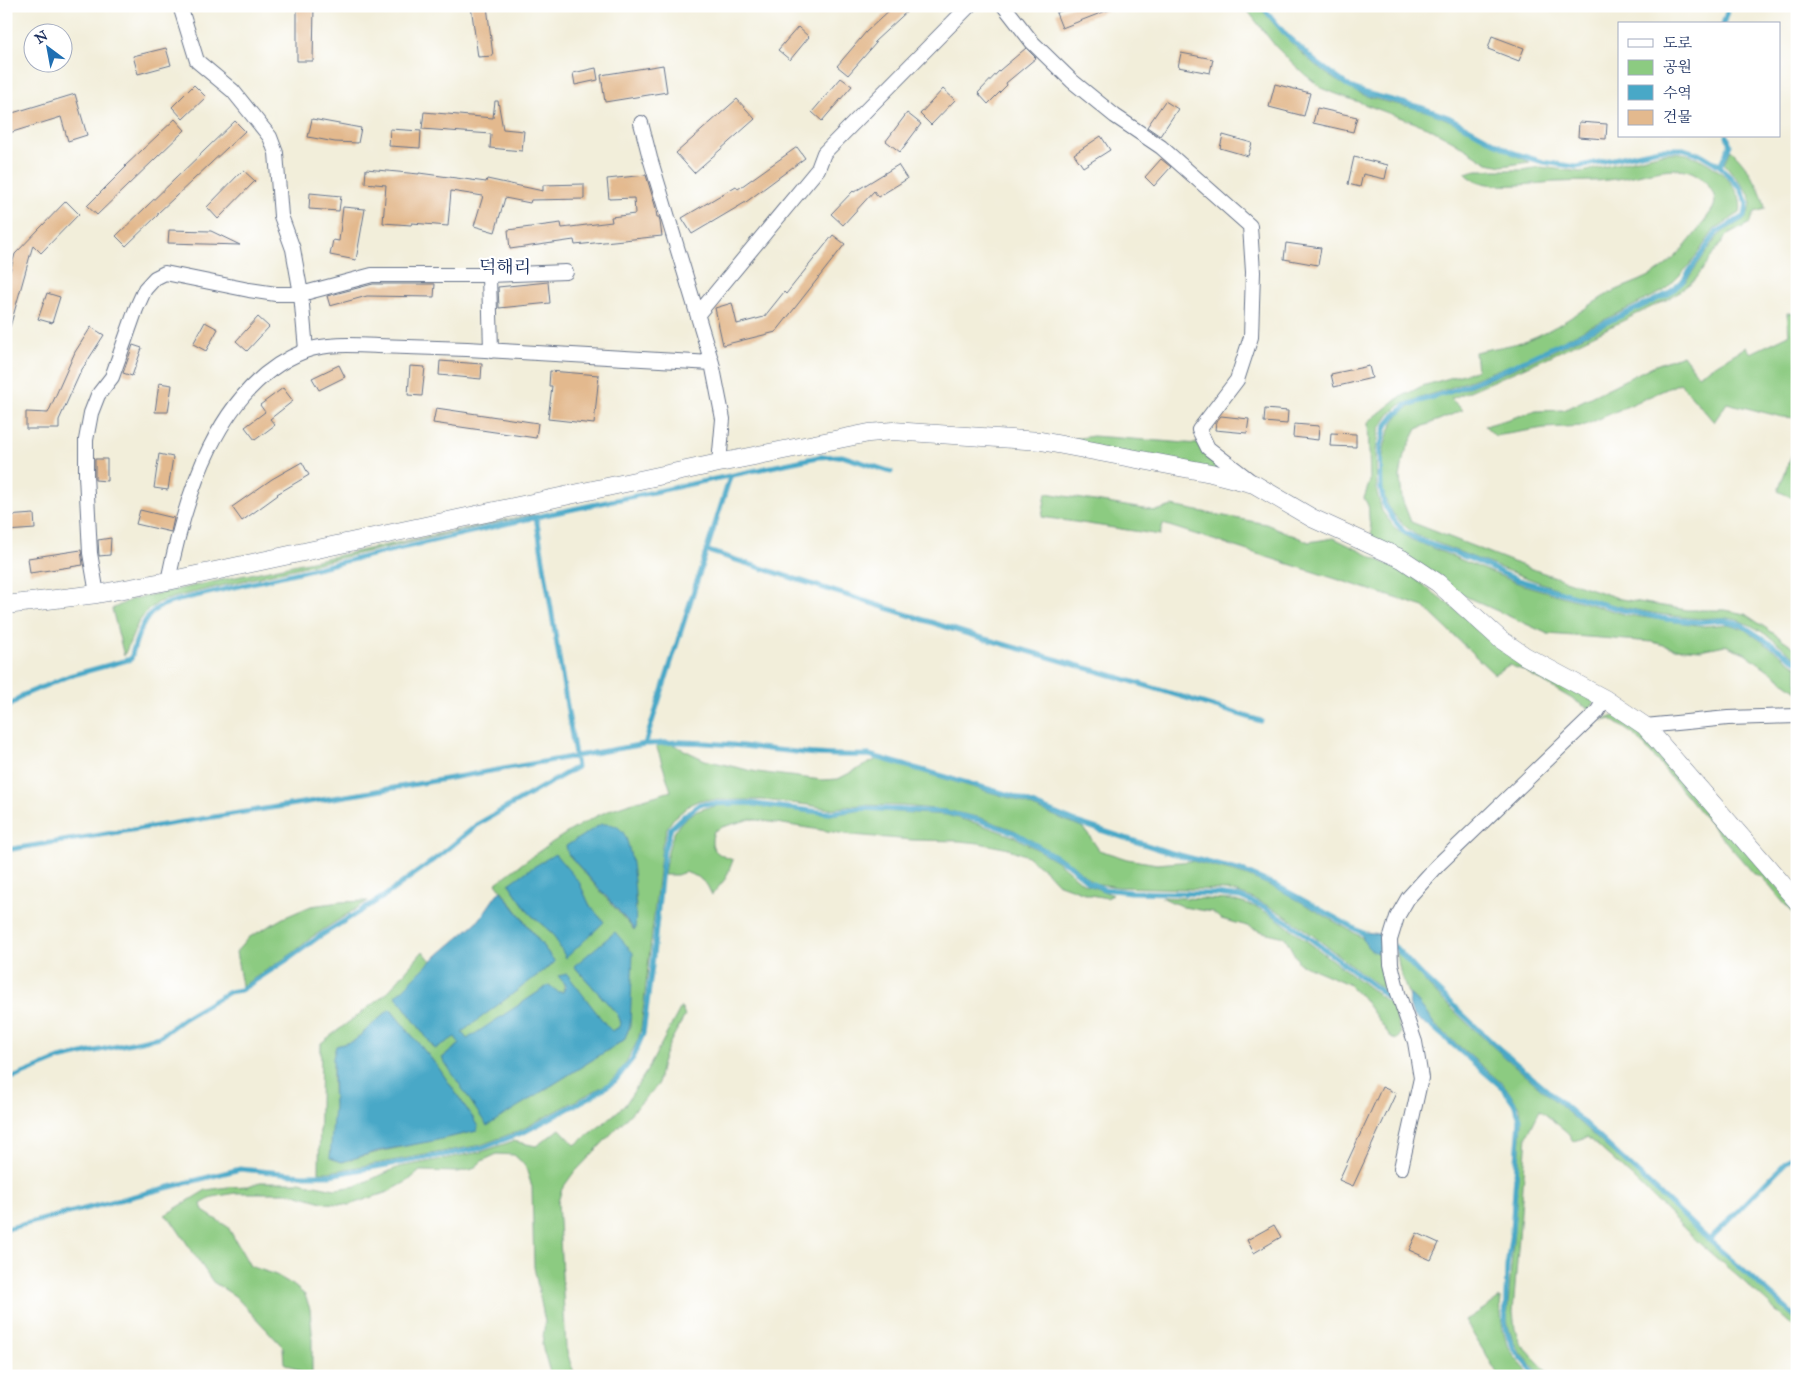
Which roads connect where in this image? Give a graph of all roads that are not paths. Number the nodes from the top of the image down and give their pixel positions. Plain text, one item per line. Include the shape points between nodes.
1 (180, 6) edge
2 (969, 6) edge
3 (1004, 6) edge
4 (641, 122) dead end
5 (566, 272) dead end
6 (489, 275) junction
7 (301, 294) junction
8 (698, 314) junction
9 (306, 350) junction
10 (491, 351) junction
11 (712, 363) junction
12 (719, 463) junction
13 (1254, 484) junction
14 (168, 581) junction
15 (97, 594) junction
16 (6, 605) edge
17 (1605, 698) junction
18 (1797, 716) edge
19 (1645, 726) junction
20 (1797, 901) edge
21 (1401, 1168) dead end

1 - 7 street via 197,61 233,91 270,137 276,153 280,216 293,249
2 - 8 street via 824,153 813,176
3 - 13 street via 1032,42 1072,81 1161,147 1250,226 1253,272 1251,338 1237,380 1198,430 1208,448
4 - 8 street
5 - 6 street
6 - 7 street via 372,275
6 - 10 street
7 - 9 street
7 - 15 street via 249,290 165,273 154,278 145,290 112,377 98,395 86,440 90,553
8 - 11 street
9 - 10 street via 343,345
9 - 14 street via 269,372 240,398 220,430 203,460 177,534
10 - 11 street
11 - 12 street via 723,419
12 - 13 street via 893,431 1041,441
12 - 14 street
13 - 17 street via 1312,518 1402,559 1438,583 1500,639
14 - 15 street
15 - 16 street
17 - 19 street
17 - 21 street via 1597,712 1438,866 1408,898 1397,918 1390,940 1391,964 1415,1042 1421,1078
18 - 19 street via 1728,718
19 - 20 street

